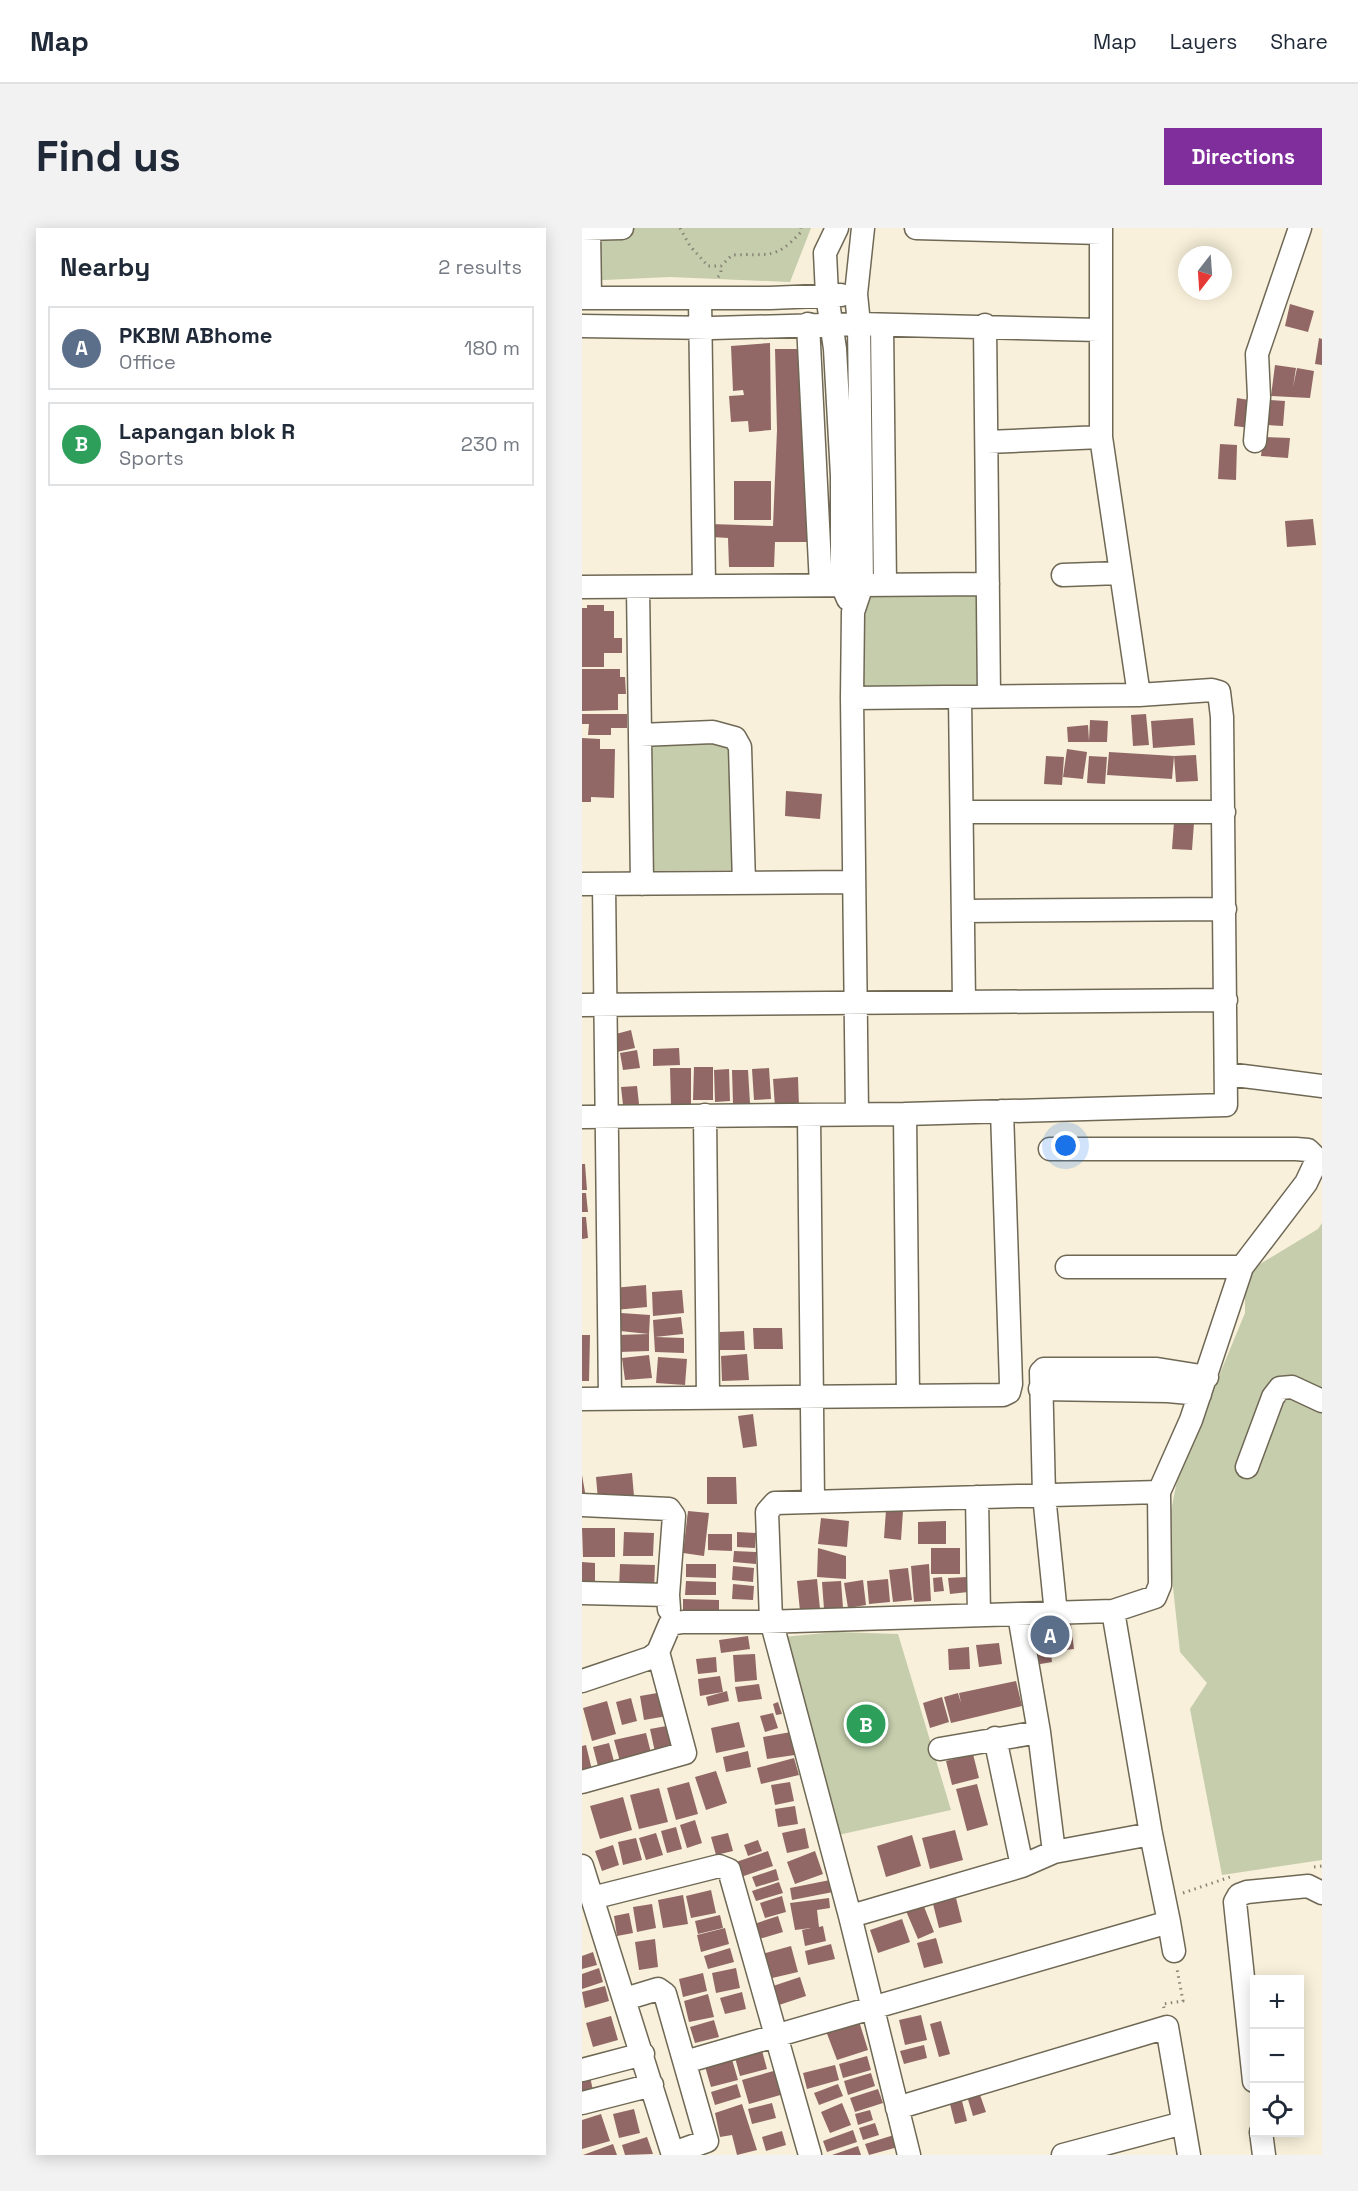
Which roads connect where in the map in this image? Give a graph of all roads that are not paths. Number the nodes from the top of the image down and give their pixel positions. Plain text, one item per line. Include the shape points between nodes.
1 (622, 228) edge
2 (837, 228) edge
3 (863, 228) edge
4 (916, 228) edge
5 (1300, 228) edge
6 (582, 229) edge
7 (589, 229) edge
8 (1101, 230) edge
9 (856, 294) junction
10 (826, 296) junction
11 (586, 298) edge
12 (700, 298) junction
13 (808, 324) junction
14 (831, 324) junction
15 (859, 324) junction
16 (985, 325) junction
17 (582, 326) edge
18 (700, 326) junction
19 (882, 326) junction
20 (1099, 330) junction
21 (1101, 437) junction
22 (1255, 441) dead end
23 (987, 442) junction
24 (816, 476) junction
25 (852, 476) junction
26 (885, 476) junction
27 (1120, 573) junction
28 (1063, 575) dead end
29 (988, 584) junction
30 (842, 585) junction
31 (885, 585) junction
32 (704, 586) junction
33 (582, 587) edge
34 (638, 587) junction
35 (1139, 695) junction
36 (989, 696) junction
37 (960, 697) junction
38 (852, 698) junction
39 (640, 735) junction
40 (964, 812) junction
41 (1224, 812) junction
42 (854, 882) junction
43 (744, 883) junction
44 (593, 884) edge
45 (642, 884) junction
46 (1225, 909) junction
47 (964, 911) junction
48 (1226, 1000) junction
49 (964, 1002) junction
50 (855, 1003) junction
51 (582, 1005) edge
52 (605, 1005) junction
53 (1227, 1074) junction
54 (1322, 1086) edge
55 (1002, 1111) junction
56 (857, 1114) junction
57 (905, 1114) junction
58 (705, 1115) junction
59 (808, 1115) junction
60 (606, 1116) junction
61 (582, 1117) edge
62 (1050, 1149) dead end
63 (1066, 1267) dead end
64 (1242, 1267) junction
65 (1203, 1385) junction
66 (908, 1396) junction
67 (708, 1397) junction
68 (812, 1397) junction
69 (610, 1398) junction
70 (582, 1399) edge
71 (1322, 1401) edge
72 (1247, 1467) dead end
73 (1159, 1492) junction
74 (1044, 1495) junction
75 (977, 1497) junction
76 (813, 1502) junction
77 (582, 1505) edge
78 (582, 1593) edge
79 (668, 1595) junction
80 (1113, 1611) junction
81 (1056, 1614) junction
82 (979, 1615) junction
83 (1019, 1615) junction
84 (771, 1620) junction
85 (670, 1624) junction
86 (658, 1652) junction
87 (582, 1681) edge
88 (1039, 1732) junction
89 (995, 1738) junction
90 (940, 1749) dead end
91 (582, 1782) edge
92 (1151, 1834) junction
93 (1054, 1852) junction
94 (582, 1866) edge
95 (1022, 1866) junction
96 (1322, 1893) edge
97 (592, 1898) junction
98 (1167, 1911) junction
99 (858, 1914) dead end
100 (1174, 1951) road end
101 (625, 1999) junction
102 (873, 2009) junction
103 (774, 2036) junction
104 (1250, 2045) edge
105 (643, 2055) junction
106 (685, 2062) junction
107 (582, 2070) edge
108 (652, 2085) junction
109 (582, 2103) edge
110 (897, 2108) junction
111 (1183, 2123) junction
112 (1262, 2137) edge
113 (673, 2154) edge
114 (810, 2155) edge
115 (909, 2155) edge
116 (1063, 2155) edge
117 (1189, 2155) edge
118 (1264, 2155) edge

1 - 7 street
2 - 10 street via 825,252
3 - 9 street
4 - 8 street
5 - 22 street via 1257,354 1259,398
6 - 7 street
7 - 11 street
8 - 20 street
9 - 10 street
9 - 15 street
10 - 12 street
10 - 14 street
11 - 12 street
12 - 18 street
13 - 14 street
13 - 18 street
13 - 24 street
14 - 15 street
14 - 25 street
15 - 19 street
15 - 25 street
16 - 19 street
16 - 20 street
16 - 23 street
17 - 18 street
18 - 32 street
19 - 26 street
20 - 21 street
21 - 23 street
21 - 27 street
23 - 29 street
24 - 25 street
24 - 30 street
25 - 26 street
25 - 30 street
26 - 31 street
27 - 28 street
27 - 35 street
29 - 31 street
29 - 36 street
30 - 31 street
30 - 32 street
30 - 38 street via 853,612
32 - 34 street
33 - 34 street
34 - 39 street
35 - 36 street
35 - 41 street via 1212,690 1221,695
36 - 37 street
37 - 38 street
37 - 40 street
38 - 42 street
39 - 43 street via 713,732 735,738 740,747
39 - 45 street
40 - 41 street
40 - 47 street
41 - 46 street
42 - 43 street
42 - 50 street
43 - 45 street
44 - 45 street
44 - 52 street
46 - 47 street
46 - 48 street
47 - 49 street
48 - 49 street
48 - 53 street
49 - 50 street
50 - 52 street
50 - 56 street
51 - 52 street
52 - 60 street
53 - 54 street
53 - 55 street via 1226,1105
55 - 57 street
55 - 66 street via 1009,1392
56 - 57 street
56 - 59 street
57 - 66 street
58 - 59 street
58 - 60 street
58 - 67 street
59 - 68 street
60 - 61 street
60 - 69 street
62 - 64 street via 1296,1149 1312,1153 1312,1174
63 - 64 street
64 - 65 street
65 - 73 street
65 - 74 street via 1157,1368 1044,1369 1040,1374
66 - 68 street
67 - 68 street
67 - 69 street
68 - 76 street
69 - 70 street
71 - 72 street via 1292,1387 1280,1388
73 - 74 street
73 - 80 street via 1159,1592 1149,1600
74 - 75 street
74 - 81 street
75 - 76 street
75 - 82 street
76 - 84 street via 775,1503 767,1512
77 - 79 street via 669,1509 674,1516
78 - 79 street
79 - 85 street
80 - 81 street
80 - 92 street
81 - 83 street
82 - 83 street
82 - 84 street
83 - 88 street
84 - 85 street
84 - 102 street
85 - 86 street
86 - 87 street
86 - 91 street via 685,1753
88 - 89 street
88 - 93 street
89 - 90 street
89 - 95 street
92 - 93 street
92 - 98 street
93 - 95 street
94 - 97 street
95 - 99 street
96 - 104 street via 1308,1886 1247,1892 1234,1902
97 - 101 street
97 - 103 street via 719,1866 729,1870
98 - 100 street
98 - 102 street
101 - 105 street
101 - 106 street via 663,1991
102 - 103 street
102 - 110 street
103 - 106 street
103 - 114 street
105 - 107 street
105 - 108 street
106 - 113 street via 707,2141
108 - 109 street
108 - 113 street
110 - 111 street via 1167,2027
110 - 115 street
111 - 116 street
111 - 117 street
112 - 118 street

